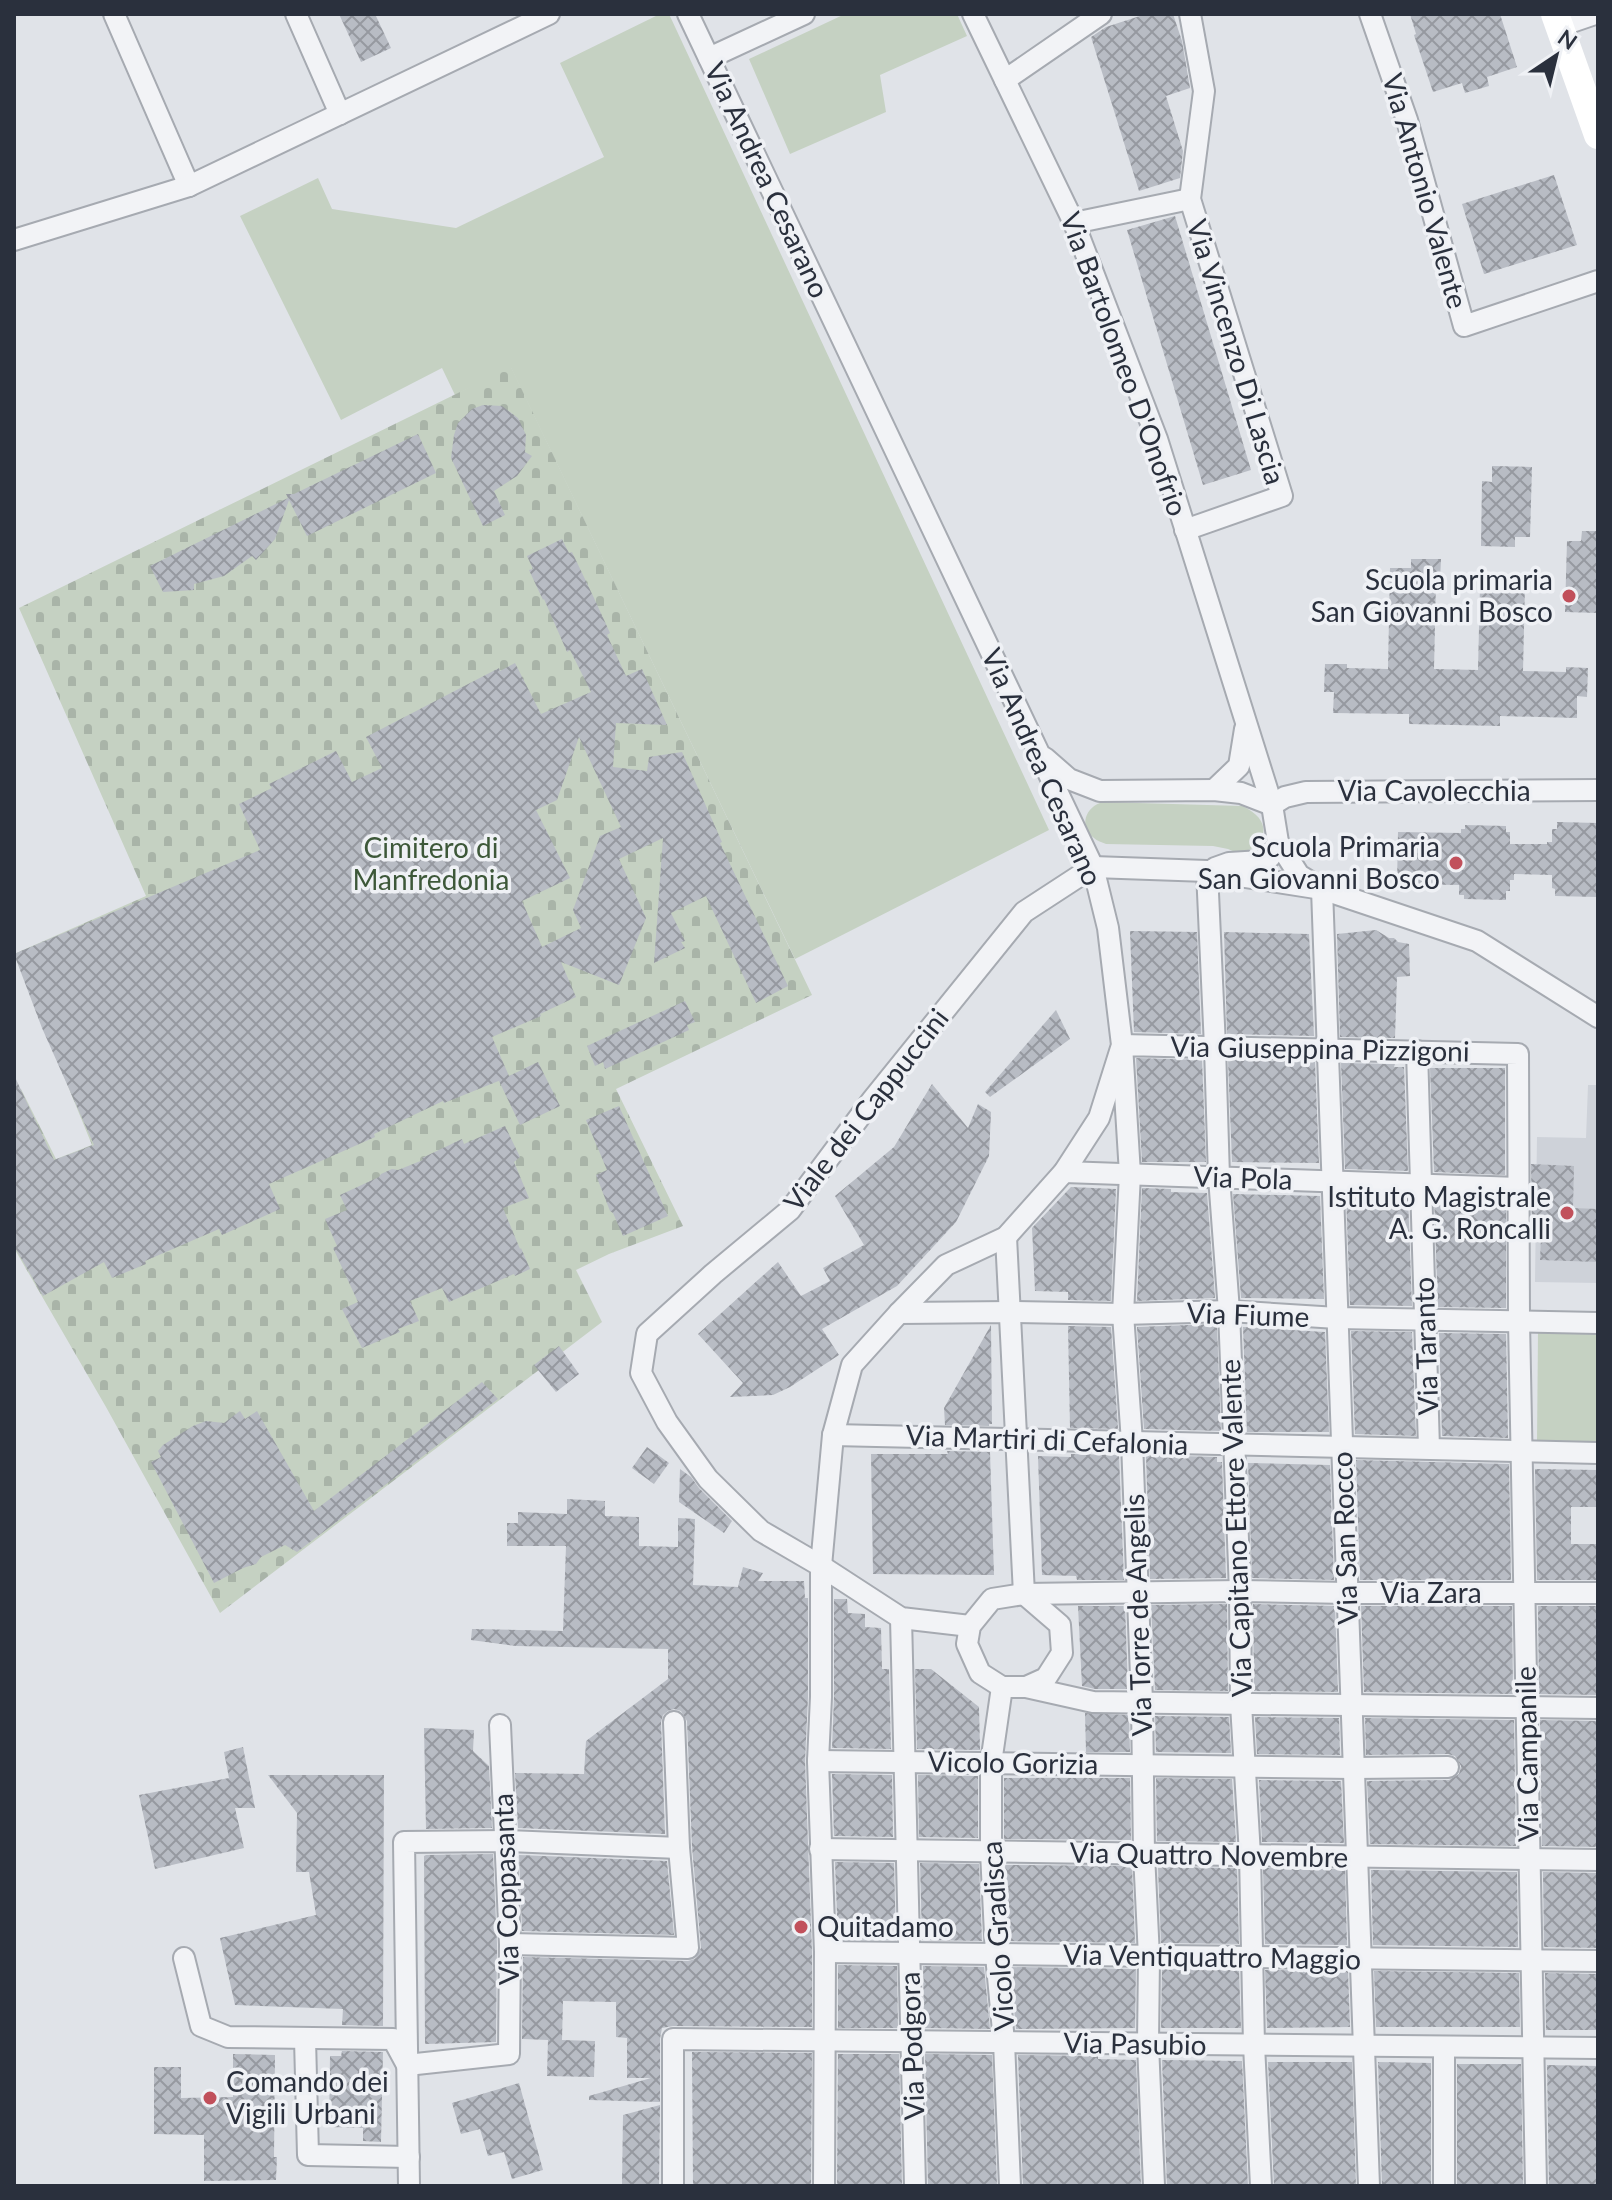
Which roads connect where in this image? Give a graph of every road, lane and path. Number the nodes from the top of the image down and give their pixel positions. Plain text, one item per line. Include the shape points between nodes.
1 (114, 14) edge
2 (296, 14) edge
3 (549, 14) edge
4 (688, 14) edge
5 (804, 14) edge
6 (973, 14) edge
7 (1101, 14) edge
8 (1190, 14) edge
9 (1370, 14) edge
10 (1595, 14) edge
11 (1557, 20) edge
12 (709, 58) junction
13 (1005, 80) junction
14 (340, 114) junction
15 (1598, 135) edge
16 (189, 186) junction
17 (1190, 199) junction
18 (1074, 223) junction
19 (14, 240) edge
20 (1598, 281) edge
21 (1185, 530) junction
22 (1246, 725) junction
23 (1038, 752) junction
24 (1214, 790) junction
25 (1598, 790) edge
26 (1100, 791) junction
27 (1272, 805) junction
28 (1068, 816) junction
29 (1278, 842) junction
30 (1093, 867) junction
31 (1207, 871) junction
32 (1322, 889) junction
33 (1598, 1017) edge
34 (1122, 1045) junction
35 (1215, 1047) junction
36 (1328, 1049) junction
37 (1417, 1051) junction
38 (1518, 1054) joint
39 (1064, 1172) junction
40 (1130, 1174) junction
41 (1219, 1177) junction
42 (1332, 1182) junction
43 (1421, 1184) junction
44 (1518, 1188) junction
45 (1006, 1237) junction
46 (1229, 1311) junction
47 (1011, 1312) junction
48 (899, 1313) junction
49 (1123, 1314) junction
50 (1337, 1318) junction
51 (1425, 1320) junction
52 (1519, 1321) junction
53 (1598, 1323) edge
54 (833, 1435) junction
55 (1015, 1439) junction
56 (1132, 1442) junction
57 (1233, 1445) junction
58 (1342, 1446) junction
59 (1429, 1448) junction
60 (1521, 1450) junction
61 (1598, 1453) edge
62 (821, 1566) junction
63 (1240, 1591) junction
64 (1347, 1593) junction
65 (1524, 1593) junction
66 (1598, 1593) edge
67 (1024, 1594) junction
68 (1138, 1594) junction
69 (901, 1618) junction
70 (970, 1626) junction
71 (1002, 1687) junction
72 (1026, 1687) junction
73 (1142, 1702) junction
74 (1241, 1704) junction
75 (1352, 1705) junction
76 (1526, 1707) junction
77 (1598, 1708) edge
78 (674, 1722) dead end
79 (500, 1725) dead end
80 (818, 1761) junction
81 (904, 1762) junction
82 (991, 1763) junction
83 (1142, 1765) junction
84 (1244, 1766) junction
85 (1448, 1767) dead end
86 (1354, 1768) junction
87 (506, 1841) junction
88 (679, 1848) junction
89 (820, 1849) junction
90 (907, 1850) junction
91 (991, 1852) junction
92 (1144, 1854) junction
93 (1250, 1855) junction
94 (1357, 1856) junction
95 (1529, 1859) junction
96 (1598, 1860) edge
97 (510, 1944) junction
98 (825, 1952) junction
99 (909, 1954) junction
100 (996, 1955) junction
101 (1149, 1957) junction
102 (184, 1958) dead end
103 (1254, 1958) junction
104 (1361, 1959) junction
105 (1531, 1960) junction
106 (1598, 1961) edge
107 (305, 2039) junction
108 (826, 2041) junction
109 (911, 2041) junction
110 (1004, 2042) junction
111 (1148, 2044) junction
112 (1254, 2045) junction
113 (1364, 2046) junction
114 (1444, 2047) junction
115 (1533, 2048) junction
116 (1598, 2048) edge
117 (407, 2065) junction
118 (409, 2157) junction
119 (409, 2186) edge
120 (673, 2186) edge
121 (824, 2186) edge
122 (915, 2186) edge
123 (1010, 2186) edge
124 (1154, 2186) edge
125 (1261, 2186) edge
126 (1369, 2186) edge
127 (1444, 2186) edge
128 (1536, 2186) edge

1 - 16 street
2 - 14 street
3 - 14 street
4 - 12 street, Via Andrea Cesarano
5 - 12 street
6 - 13 street, Via Bartolomeo D'Onofrio
7 - 13 street
8 - 17 street, Via Vincenzo Di Lascia via 1204,91
9 - 20 street, Via Antonio Valente via 1407,120 1464,326
10 - 11 street
11 - 15 main road
12 - 23 street, Via Andrea Cesarano
13 - 18 street, Via Bartolomeo D'Onofrio
14 - 16 street
16 - 19 street
17 - 18 street
17 - 21 street, Via Vincenzo Di Lascia via 1282,496
18 - 21 street, Via Bartolomeo D'Onofrio via 1157,439
21 - 22 street, Via Bartolomeo D'Onofrio
22 - 24 street, Via Bartolomeo D'Onofrio via 1239,766
22 - 27 street, Via Bartolomeo D'Onofrio
23 - 26 street via 1069,779
23 - 28 street, Via Andrea Cesarano
24 - 26 street
24 - 27 street
25 - 27 street, Via Cavolecchia via 1306,792
26 - 28 street
27 - 29 street, Via Bartolomeo D'Onofrio
28 - 30 street, Via Andrea Cesarano
29 - 31 street via 1262,861
29 - 32 street via 1299,875
30 - 31 street
30 - 34 street, Via Andrea Cesarano via 1108,928
30 - 62 street, Viale dei Cappuccini via 1024,912 790,1210 647,1334 641,1373 667,1422 708,1479 761,1531
31 - 32 street
31 - 35 street, Via Capitano Ettore Valente
32 - 33 street via 1477,941
32 - 36 street, Via San Rocco
34 - 35 street, Via Giuseppina Pizzigoni
34 - 39 street, Via Andrea Cesarano via 1099,1118
34 - 40 street, Via Torre de Angelis
35 - 36 street, Via Giuseppina Pizzigoni
35 - 41 street, Via Capitano Ettore Valente
36 - 37 street, Via Giuseppina Pizzigoni
36 - 42 street, Via San Rocco
37 - 38 street, Via Giuseppina Pizzigoni
37 - 43 street, Via Taranto
38 - 44 street, Via Campanile
39 - 40 street, Via Pola
39 - 45 street, Via Andrea Cesarano
40 - 41 street, Via Pola
40 - 49 street, Via Torre de Angelis
41 - 42 street, Via Pola
41 - 46 street, Via Capitano Ettore Valente
42 - 43 street, Via Pola
42 - 50 street, Via San Rocco
43 - 44 street, Via Pola
43 - 51 street, Via Taranto
44 - 52 street, Via Campanile
45 - 47 street
45 - 48 street, Via Andrea Cesarano via 946,1265
46 - 49 street, Via Fiume
46 - 50 street, Via Fiume
46 - 57 street, Via Capitano Ettore Valente
47 - 48 street, Via Fiume
47 - 49 street, Via Fiume
47 - 55 street
48 - 54 street, Via Andrea Cesarano via 852,1365
49 - 56 street, Via Torre de Angelis
50 - 51 street, Via Fiume
50 - 58 street, Via San Rocco
51 - 52 street, Via Fiume
51 - 59 street, Via Taranto
52 - 53 street, Via Fiume
52 - 60 street, Via Campanile
54 - 55 street, Via Martiri di Cefalonia
54 - 62 street, Via Andrea Cesarano
55 - 56 street, Via Martiri di Cefalonia
55 - 67 street
56 - 57 street, Via Martiri di Cefalonia
56 - 68 street, Via Torre de Angelis
57 - 58 street, Via Martiri di Cefalonia
57 - 63 street, Via Capitano Ettore Valente
58 - 59 street, Via Martiri di Cefalonia
58 - 64 street, Via San Rocco
59 - 60 street, Via Martiri di Cefalonia
60 - 61 street, Via Martiri di Cefalonia
60 - 65 street, Via Campanile
62 - 69 street, Viale dei Cappuccini
62 - 80 street
63 - 64 street, Via Zara
63 - 68 street, Via Zara
63 - 74 street, Via Capitano Ettore Valente
64 - 65 street, Via Zara
64 - 75 street, Via San Rocco
65 - 66 street, Via Zara
65 - 76 street, Via Campanile
67 - 68 street, Via Zara
67 - 70 street via 992,1599
67 - 72 street via 1060,1625 1062,1653 1046,1678
68 - 73 street, Via Torre de Angelis
69 - 70 street
69 - 81 street, Via Podgora
70 - 71 street via 967,1644 980,1673
71 - 72 street
71 - 82 street, Vicolo Gradisca
72 - 73 street via 1093,1702
73 - 74 street
73 - 83 street, Via Torre de Angelis
74 - 75 street
74 - 84 street, Via Capitano Ettore Valente
75 - 76 street
75 - 86 street, Via San Rocco
76 - 77 street
76 - 95 street, Via Campanile
78 - 88 street
79 - 87 street, Via Coppasanta
80 - 81 street, Vicolo Gorizia
80 - 89 street
81 - 82 street, Vicolo Gorizia
81 - 90 street, Via Podgora
82 - 83 street, Vicolo Gorizia
82 - 91 street, Vicolo Gradisca
83 - 84 street, Vicolo Gorizia
83 - 92 street, Via Torre de Angelis
84 - 86 street, Vicolo Gorizia
84 - 93 street, Via Capitano Ettore Valente
85 - 86 street, Vicolo Gorizia
86 - 94 street, Via San Rocco
87 - 88 street
87 - 97 street, Via Coppasanta
87 - 117 street via 404,1842
88 - 97 street via 688,1948
89 - 90 street, Via Quattro Novembre
89 - 98 street
90 - 91 street, Via Quattro Novembre
90 - 99 street, Via Podgora
91 - 92 street, Via Quattro Novembre
91 - 100 street, Vicolo Gradisca
92 - 93 street, Via Quattro Novembre
92 - 101 street, Via Torre de Angelis
93 - 94 street, Via Quattro Novembre
93 - 103 street, Via Capitano Ettore Valente
94 - 95 street, Via Quattro Novembre
94 - 104 street, Via San Rocco
95 - 96 street, Via Quattro Novembre
95 - 105 street, Via Campanile
97 - 117 street, Via Coppasanta via 509,2054
98 - 99 street, Via Ventiquattro Maggio
98 - 108 street
99 - 100 street, Via Ventiquattro Maggio
99 - 109 street, Via Podgora
100 - 101 street, Via Ventiquattro Maggio
100 - 110 street, Vicolo Gradisca
101 - 103 street, Via Ventiquattro Maggio
101 - 111 street, Via Torre de Angelis
102 - 107 street via 201,2026 228,2037
103 - 104 street, Via Ventiquattro Maggio
103 - 112 street, Via Capitano Ettore Valente
104 - 105 street, Via Ventiquattro Maggio
104 - 113 street, Via San Rocco
105 - 106 street, Via Ventiquattro Maggio
105 - 115 street, Via Campanile
107 - 117 street via 393,2039
107 - 118 street via 308,2155
108 - 109 street, Via Pasubio
108 - 120 street, Via Pasubio via 673,2039
108 - 121 street
109 - 110 street, Via Pasubio
109 - 122 street, Via Podgora
110 - 111 street, Via Pasubio
110 - 123 street, Vicolo Gradisca
111 - 112 street, Via Pasubio
111 - 124 street, Via Torre de Angelis
112 - 113 street, Via Pasubio
112 - 125 street, Via Capitano Ettore Valente
113 - 114 street, Via Pasubio
113 - 126 street, Via San Rocco
114 - 115 street, Via Pasubio
114 - 127 street
115 - 116 street, Via Pasubio
115 - 128 street, Via Campanile
117 - 118 street
118 - 119 street

